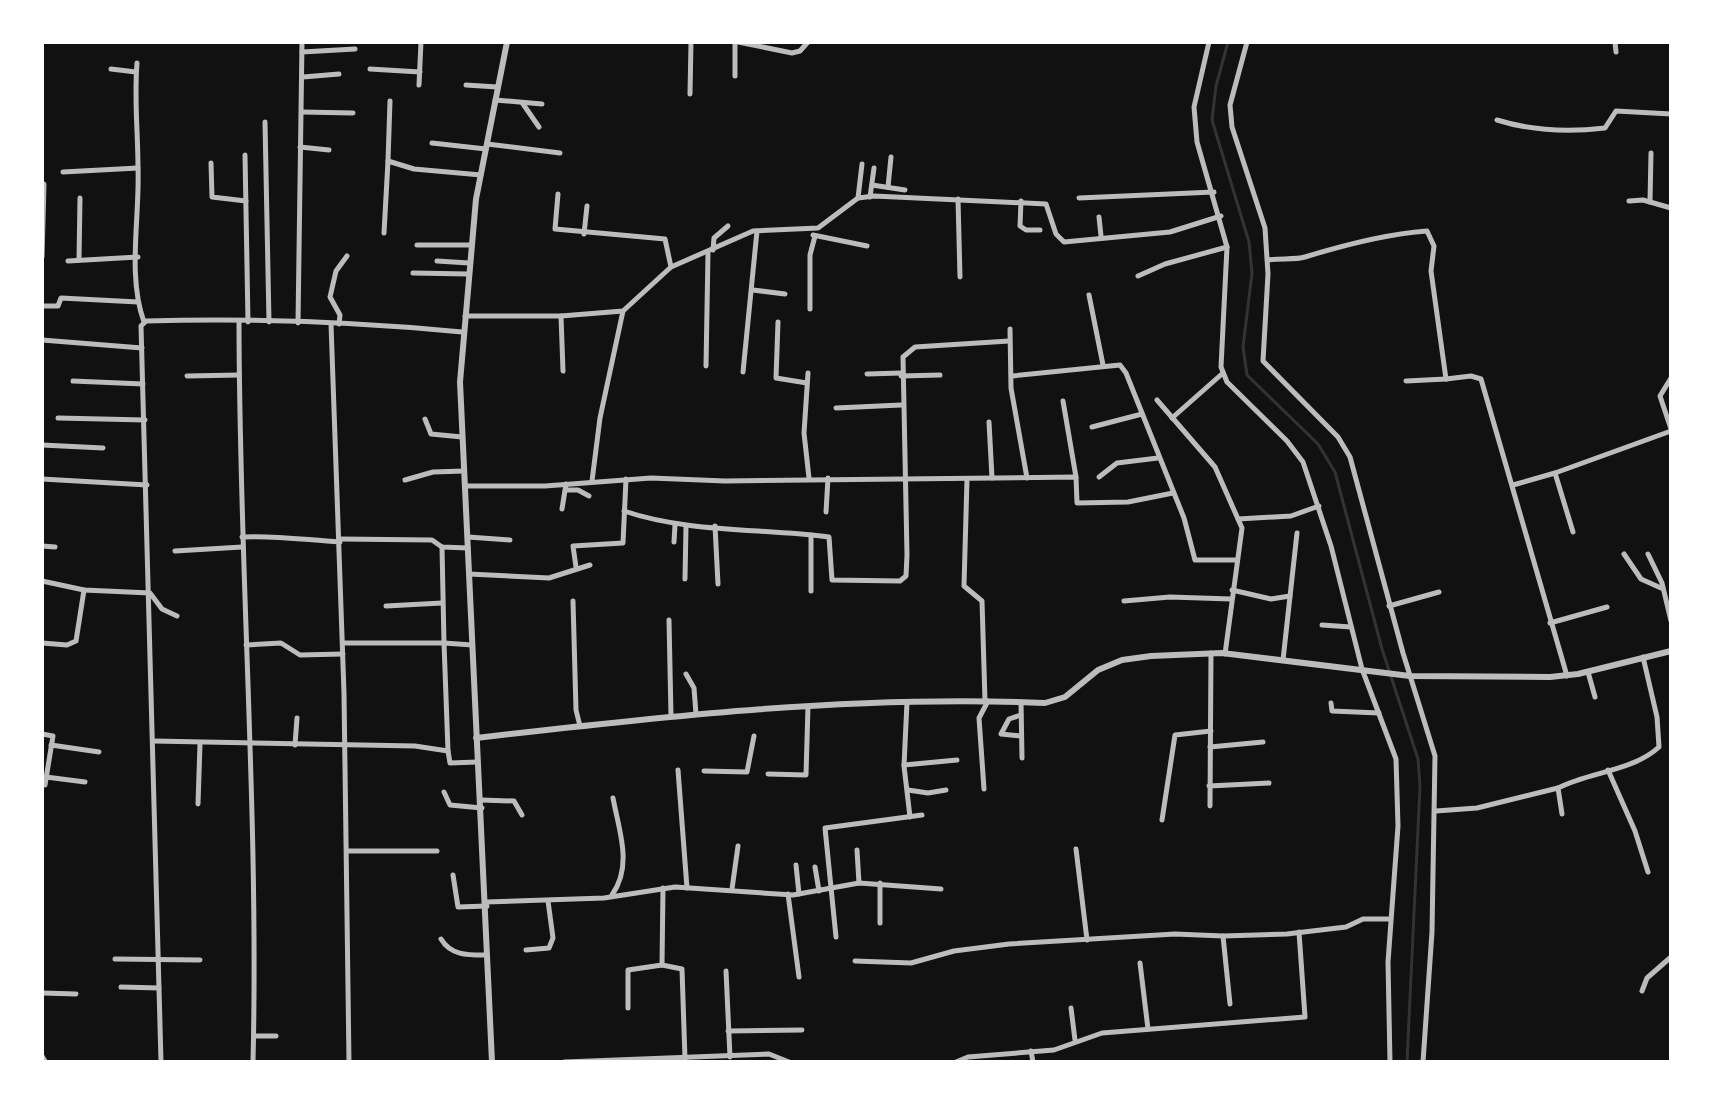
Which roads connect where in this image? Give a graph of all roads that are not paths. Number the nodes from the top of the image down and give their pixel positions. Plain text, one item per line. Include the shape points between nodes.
1 (302, 42) edge
2 (421, 42) edge
3 (507, 42) edge
4 (691, 42) edge
5 (736, 42) edge
6 (808, 42) edge
7 (1209, 42) edge
8 (1247, 42) edge
9 (1615, 42) edge
10 (747, 43) edge
11 (355, 49) dead end
12 (302, 52) junction
13 (1616, 52) dead end
14 (137, 63) dead end
15 (111, 69) dead end
16 (370, 69) dead end
17 (136, 72) junction
18 (420, 72) junction
19 (339, 74) dead end
20 (735, 76) dead end
21 (303, 77) junction
22 (419, 85) dead end
23 (466, 85) dead end
24 (497, 87) junction
25 (690, 94) dead end
26 (495, 100) junction
27 (390, 101) dead end
28 (523, 104) junction
29 (542, 104) dead end
30 (302, 112) junction
31 (353, 113) dead end
32 (1671, 114) edge
33 (1497, 120) dead end
34 (265, 122) dead end
35 (539, 127) dead end
36 (432, 143) dead end
37 (300, 147) junction
38 (486, 147) junction
39 (329, 150) dead end
40 (560, 153) dead end
41 (1651, 153) dead end
42 (245, 155) dead end
43 (891, 157) dead end
44 (388, 161) junction
45 (211, 163) dead end
46 (862, 164) dead end
47 (138, 168) junction
48 (874, 168) dead end
49 (63, 172) dead end
50 (481, 175) junction
51 (44, 184) dead end
52 (872, 185) junction
53 (888, 187) junction
54 (905, 190) dead end
55 (1214, 192) junction
56 (558, 194) dead end
57 (870, 197) junction
58 (80, 198) dead end
59 (858, 198) junction
60 (1079, 198) dead end
61 (958, 199) junction
62 (246, 201) junction
63 (1021, 201) junction
64 (1629, 201) dead end
65 (1650, 202) junction
66 (587, 206) dead end
67 (1671, 208) edge
68 (1221, 216) junction
69 (1099, 217) dead end
70 (728, 226) dead end
71 (806, 230) junction
72 (1040, 230) dead end
73 (757, 231) junction
74 (384, 233) dead end
75 (584, 234) junction
76 (815, 236) junction
77 (1101, 236) junction
78 (417, 245) dead end
79 (471, 245) junction
80 (867, 246) dead end
81 (1227, 247) junction
82 (711, 252) junction
83 (347, 256) dead end
84 (42, 257) edge
85 (138, 257) junction
86 (79, 260) junction
87 (1268, 260) junction
88 (68, 261) dead end
89 (437, 261) dead end
90 (469, 263) junction
91 (671, 267) junction
92 (413, 273) dead end
93 (468, 274) junction
94 (1138, 276) dead end
95 (960, 277) dead end
96 (753, 290) junction
97 (785, 294) dead end
98 (1089, 295) dead end
99 (138, 302) junction
100 (42, 306) edge
101 (810, 309) dead end
102 (623, 311) junction
103 (464, 316) junction
104 (561, 316) junction
105 (239, 321) junction
106 (144, 322) junction
107 (248, 322) junction
108 (269, 322) junction
109 (778, 322) dead end
110 (298, 323) junction
111 (331, 324) junction
112 (339, 324) junction
113 (1010, 329) dead end
114 (462, 332) junction
115 (42, 340) edge
116 (1009, 341) junction
117 (142, 348) junction
118 (1103, 365) junction
119 (706, 366) dead end
120 (563, 371) dead end
121 (743, 372) dead end
122 (808, 373) dead end
123 (1223, 373) junction
124 (867, 374) dead end
125 (901, 374) junction
126 (239, 375) junction
127 (940, 375) dead end
128 (187, 376) dead end
129 (1012, 376) junction
130 (1671, 378) edge
131 (1446, 379) junction
132 (73, 381) dead end
133 (1406, 381) dead end
134 (807, 383) junction
135 (143, 384) junction
136 (1157, 400) dead end
137 (1063, 401) dead end
138 (901, 405) junction
139 (836, 408) dead end
140 (1142, 414) junction
141 (58, 418) dead end
142 (1172, 418) junction
143 (425, 419) dead end
144 (145, 420) junction
145 (989, 422) dead end
146 (1092, 427) dead end
147 (1671, 430) edge
148 (462, 437) junction
149 (42, 445) edge
150 (103, 448) dead end
151 (1158, 458) junction
152 (464, 471) junction
153 (1555, 473) junction
154 (1076, 477) junction
155 (1099, 477) dead end
156 (809, 478) junction
157 (828, 478) junction
158 (992, 478) junction
159 (1027, 478) junction
160 (42, 479) edge
161 (626, 479) junction
162 (903, 479) junction
163 (967, 479) junction
164 (405, 480) dead end
165 (592, 481) junction
166 (147, 485) junction
167 (1513, 485) junction
168 (465, 486) junction
169 (566, 487) junction
170 (1173, 493) junction
171 (589, 496) dead end
172 (1319, 506) junction
173 (562, 509) dead end
174 (624, 511) junction
175 (826, 512) dead end
176 (1238, 519) junction
177 (675, 525) junction
178 (686, 526) junction
179 (715, 526) junction
180 (1573, 532) dead end
181 (1297, 533) dead end
182 (811, 535) junction
183 (242, 537) junction
184 (468, 537) junction
185 (340, 540) junction
186 (510, 540) dead end
187 (674, 542) dead end
188 (42, 546) edge
189 (55, 547) dead end
190 (242, 547) junction
191 (442, 547) junction
192 (468, 548) junction
193 (175, 551) dead end
194 (1624, 554) dead end
195 (1648, 554) dead end
196 (1237, 560) junction
197 (590, 565) dead end
198 (576, 567) junction
199 (469, 574) junction
200 (685, 579) dead end
201 (42, 581) edge
202 (718, 584) dead end
203 (1661, 588) junction
204 (84, 590) junction
205 (1232, 590) junction
206 (811, 591) dead end
207 (1439, 592) dead end
208 (150, 593) junction
209 (1290, 596) junction
210 (1231, 599) junction
211 (573, 601) dead end
212 (1124, 601) dead end
213 (442, 603) junction
214 (386, 606) dead end
215 (1389, 606) junction
216 (1607, 607) dead end
217 (177, 616) dead end
218 (669, 620) dead end
219 (1671, 621) edge
220 (1550, 623) junction
221 (1322, 625) dead end
222 (1351, 627) junction
223 (42, 643) edge
224 (343, 643) junction
225 (444, 643) junction
226 (246, 645) junction
227 (472, 645) junction
228 (1671, 651) edge
229 (1211, 653) junction
230 (343, 654) junction
231 (1225, 654) junction
232 (1643, 657) junction
233 (1283, 660) junction
234 (1364, 669) junction
235 (1588, 672) junction
236 (686, 674) dead end
237 (1408, 676) junction
238 (1567, 676) junction
239 (1595, 697) dead end
240 (987, 701) junction
241 (907, 702) junction
242 (1021, 702) junction
243 (1331, 703) dead end
244 (808, 705) junction
245 (1379, 713) junction
246 (696, 714) junction
247 (1021, 715) junction
248 (671, 716) junction
249 (297, 718) dead end
250 (580, 726) junction
251 (1211, 731) junction
252 (42, 734) edge
253 (754, 736) dead end
254 (1021, 736) junction
255 (476, 738) junction
256 (153, 741) junction
257 (1263, 742) dead end
258 (200, 744) junction
259 (250, 744) junction
260 (51, 745) junction
261 (295, 745) junction
262 (345, 746) junction
263 (1210, 747) junction
264 (448, 751) junction
265 (99, 752) dead end
266 (1022, 758) dead end
267 (957, 760) dead end
268 (477, 762) junction
269 (904, 765) junction
270 (678, 770) dead end
271 (1608, 770) junction
272 (704, 771) dead end
273 (768, 774) dead end
274 (46, 777) junction
275 (85, 782) dead end
276 (1269, 783) dead end
277 (45, 785) dead end
278 (1209, 786) junction
279 (1558, 788) junction
280 (907, 789) junction
281 (984, 789) dead end
282 (946, 790) dead end
283 (444, 792) dead end
284 (613, 798) dead end
285 (481, 800) junction
286 (198, 804) dead end
287 (1210, 806) dead end
288 (482, 808) junction
289 (1436, 811) junction
290 (1562, 814) dead end
291 (522, 815) dead end
292 (922, 815) dead end
293 (910, 817) junction
294 (1162, 820) dead end
295 (738, 846) dead end
296 (1076, 849) dead end
297 (857, 850) dead end
298 (347, 851) junction
299 (437, 851) dead end
300 (796, 865) dead end
301 (815, 867) dead end
302 (1648, 872) dead end
303 (453, 875) dead end
304 (859, 883) junction
305 (880, 883) junction
306 (663, 888) junction
307 (687, 888) junction
308 (732, 889) junction
309 (831, 889) junction
310 (941, 889) dead end
311 (819, 891) junction
312 (788, 894) junction
313 (799, 894) junction
314 (612, 896) junction
315 (548, 901) junction
316 (486, 904) junction
317 (1390, 919) junction
318 (880, 923) dead end
319 (1299, 932) junction
320 (1223, 936) junction
321 (836, 937) dead end
322 (441, 939) dead end
323 (1087, 940) junction
324 (526, 950) dead end
325 (488, 955) junction
326 (1671, 957) edge
327 (115, 959) dead end
328 (200, 960) dead end
329 (855, 961) dead end
330 (158, 962) junction
331 (1140, 963) dead end
332 (662, 965) junction
333 (726, 971) dead end
334 (799, 977) dead end
335 (121, 987) dead end
336 (159, 988) junction
337 (1642, 991) dead end
338 (42, 993) edge
339 (76, 994) dead end
340 (1230, 1004) dead end
341 (628, 1008) dead end
342 (1071, 1008) dead end
343 (1148, 1029) junction
344 (802, 1030) dead end
345 (728, 1031) junction
346 (254, 1036) junction
347 (276, 1036) dead end
348 (1075, 1040) junction
349 (1031, 1051) junction
350 (730, 1057) junction
351 (685, 1059) junction
352 (161, 1062) edge
353 (253, 1062) edge
354 (349, 1062) edge
355 (492, 1062) edge
356 (564, 1062) edge
357 (789, 1062) edge
358 (956, 1062) edge
359 (1033, 1062) edge
360 (1390, 1062) edge
361 (1423, 1062) edge

1 - 12 street
2 - 18 street
3 - 24 street
4 - 25 street
5 - 10 street
5 - 20 street
6 - 10 street via 792,53
7 - 55 street via 1194,107 1197,142
8 - 87 street via 1230,105 1232,127 1265,228
9 - 13 street
11 - 12 street
12 - 21 street
14 - 17 street
15 - 17 street
16 - 18 street
17 - 47 street
18 - 22 street
19 - 21 street
21 - 30 street
23 - 24 street
24 - 26 street
26 - 28 street
26 - 38 street
27 - 44 street
28 - 29 street
28 - 35 street
30 - 31 street
30 - 37 street
32 - 33 street via 1616,111 1605,128 1580,131
34 - 108 street
36 - 38 street
37 - 39 street
37 - 110 street
38 - 40 street
38 - 50 street
41 - 65 street
42 - 62 street
43 - 53 street
44 - 50 street via 414,169
44 - 74 street
45 - 62 street via 212,197
46 - 59 street
47 - 49 street
47 - 85 street
48 - 52 street
50 - 79 street
51 - 84 street
52 - 53 street
52 - 57 street
53 - 54 street
55 - 60 street
55 - 68 street
56 - 75 street via 555,229
57 - 59 street
57 - 61 street
58 - 86 street
59 - 71 street via 818,228
61 - 63 street
61 - 95 street
62 - 107 street
63 - 72 street via 1020,226
63 - 77 street via 1046,204 1061,241
64 - 65 street
65 - 67 street
66 - 75 street
68 - 77 street via 1170,232
68 - 81 street
69 - 77 street
70 - 82 street via 714,238
71 - 73 street
71 - 76 street
73 - 82 street
73 - 96 street
75 - 91 street via 665,239
76 - 80 street
76 - 101 street
78 - 79 street
79 - 90 street
81 - 94 street
81 - 123 street
82 - 91 street
82 - 119 street
83 - 112 street via 336,271 330,297
85 - 86 street
85 - 99 street
86 - 88 street
87 - 131 street via 1427,231 1434,246 1431,271
87 - 215 street via 1263,361 1338,437 1350,457
89 - 90 street
90 - 93 street
91 - 102 street
92 - 93 street
93 - 103 street
96 - 97 street
96 - 121 street
98 - 118 street
99 - 100 street via 61,298 58,306
99 - 106 street
102 - 104 street
102 - 165 street
103 - 104 street
103 - 114 street
104 - 120 street
105 - 106 street
105 - 107 street
105 - 126 street
106 - 117 street
107 - 108 street
108 - 110 street
109 - 134 street via 775,377
110 - 111 street
111 - 112 street
111 - 185 street
112 - 114 street
113 - 116 street
114 - 148 street
115 - 117 street
116 - 125 street via 915,347 903,357
116 - 129 street
117 - 135 street
118 - 129 street
118 - 140 street via 1120,365
122 - 134 street
123 - 142 street
123 - 172 street via 1303,462
124 - 125 street
125 - 127 street
125 - 138 street
126 - 128 street
126 - 183 street
129 - 159 street
130 - 147 street via 1660,396
131 - 133 street
131 - 167 street via 1481,379
132 - 135 street
134 - 156 street via 804,433
135 - 144 street
136 - 142 street
137 - 154 street
138 - 139 street
138 - 162 street
140 - 146 street
140 - 151 street
141 - 144 street
142 - 176 street via 1215,467
143 - 148 street via 431,434
144 - 166 street
145 - 158 street
147 - 153 street
148 - 152 street
149 - 150 street
151 - 155 street via 1117,463
151 - 170 street
152 - 164 street
152 - 168 street
153 - 167 street
153 - 180 street
154 - 159 street
154 - 170 street via 1077,503 1128,502
156 - 157 street
156 - 161 street
157 - 162 street
157 - 175 street
158 - 159 street
158 - 163 street
160 - 166 street
161 - 165 street
161 - 174 street
162 - 163 street
162 - 182 street via 907,555 906,576 900,581 832,580 829,537
163 - 240 street via 964,586 982,601
165 - 169 street
166 - 208 street
167 - 220 street
168 - 169 street
168 - 184 street
169 - 171 street
169 - 173 street
170 - 196 street via 1195,560
172 - 176 street via 1291,516
172 - 222 street
174 - 177 street
174 - 198 street via 623,543 573,546
176 - 196 street via 1242,528
177 - 178 street
177 - 187 street
178 - 179 street
178 - 200 street
179 - 182 street
179 - 202 street
181 - 209 street
182 - 206 street
183 - 185 street
183 - 190 street
184 - 186 street
184 - 192 street
185 - 191 street via 432,540
185 - 224 street
188 - 189 street
190 - 193 street
190 - 226 street
191 - 192 street
191 - 213 street
192 - 199 street
194 - 203 street via 1641,579
195 - 203 street
196 - 205 street
197 - 198 street
198 - 199 street via 549,578
199 - 227 street
201 - 204 street
203 - 219 street
204 - 208 street
204 - 223 street via 76,641
205 - 209 street via 1271,599
205 - 210 street
207 - 215 street
208 - 217 street via 162,609
208 - 256 street
209 - 233 street
210 - 212 street
210 - 231 street
211 - 250 street
213 - 214 street
213 - 225 street
215 - 237 street
216 - 220 street
218 - 248 street
220 - 238 street
221 - 222 street
222 - 234 street
224 - 225 street
224 - 230 street
225 - 227 street
225 - 264 street
226 - 230 street via 281,643 300,655
226 - 259 street
227 - 255 street
228 - 232 street
229 - 231 street
229 - 242 street via 1122,660 1098,670 1065,697
229 - 251 street
230 - 262 street
231 - 233 street
232 - 235 street
232 - 271 street via 1659,747 1648,757
233 - 234 street
234 - 237 street
234 - 245 street
235 - 238 street
235 - 239 street
236 - 246 street via 694,688
237 - 238 street
237 - 289 street via 1435,756
240 - 241 street
240 - 242 street
240 - 281 street via 979,718
241 - 244 street
241 - 269 street
242 - 247 street
243 - 245 street via 1332,711 1339,713
244 - 246 street
244 - 273 street via 806,775
245 - 317 street via 1397,776
246 - 248 street
247 - 254 street
247 - 254 street via 1009,719 1001,734
248 - 250 street
249 - 261 street
250 - 255 street
251 - 263 street
251 - 294 street via 1175,735
252 - 260 street via 53,736
253 - 272 street via 747,772
254 - 266 street
255 - 268 street
256 - 258 street
256 - 330 street
257 - 263 street
258 - 259 street
258 - 286 street
259 - 261 street
259 - 346 street
260 - 265 street
260 - 274 street
261 - 262 street
262 - 264 street
262 - 298 street
263 - 278 street
264 - 268 street via 450,763
267 - 269 street
268 - 285 street
269 - 280 street
270 - 307 street
271 - 279 street
271 - 302 street
274 - 275 street
274 - 277 street
276 - 278 street
278 - 287 street
279 - 289 street via 1477,808
279 - 290 street
280 - 282 street
280 - 293 street
283 - 288 street via 450,805
284 - 314 street via 625,865
285 - 288 street
285 - 291 street via 514,801
288 - 316 street
289 - 361 street
292 - 293 street
293 - 309 street via 825,828
295 - 308 street
296 - 323 street
297 - 304 street
298 - 299 street
298 - 354 street
300 - 313 street
301 - 311 street
303 - 316 street via 458,907
304 - 305 street
304 - 309 street
305 - 310 street
305 - 318 street
306 - 307 street
306 - 314 street
306 - 332 street
307 - 308 street
308 - 312 street
309 - 311 street
309 - 321 street
311 - 313 street
312 - 313 street
312 - 334 street
314 - 315 street
315 - 316 street
315 - 324 street via 553,938 549,948
316 - 325 street
317 - 319 street
317 - 360 street
319 - 320 street
319 - 343 street via 1305,1017
320 - 323 street
320 - 340 street
322 - 325 street via 449,950
323 - 329 street via 954,951 911,963
325 - 355 street
326 - 337 street via 1647,978
327 - 330 street
328 - 330 street
330 - 336 street
331 - 343 street
332 - 341 street via 628,970
332 - 351 street via 682,969
333 - 345 street
335 - 336 street
336 - 352 street
338 - 339 street
342 - 348 street
343 - 348 street
344 - 345 street
345 - 350 street
346 - 347 street
346 - 353 street
348 - 349 street via 1054,1050
349 - 358 street
349 - 359 street
350 - 351 street
350 - 357 street via 769,1054
351 - 356 street

